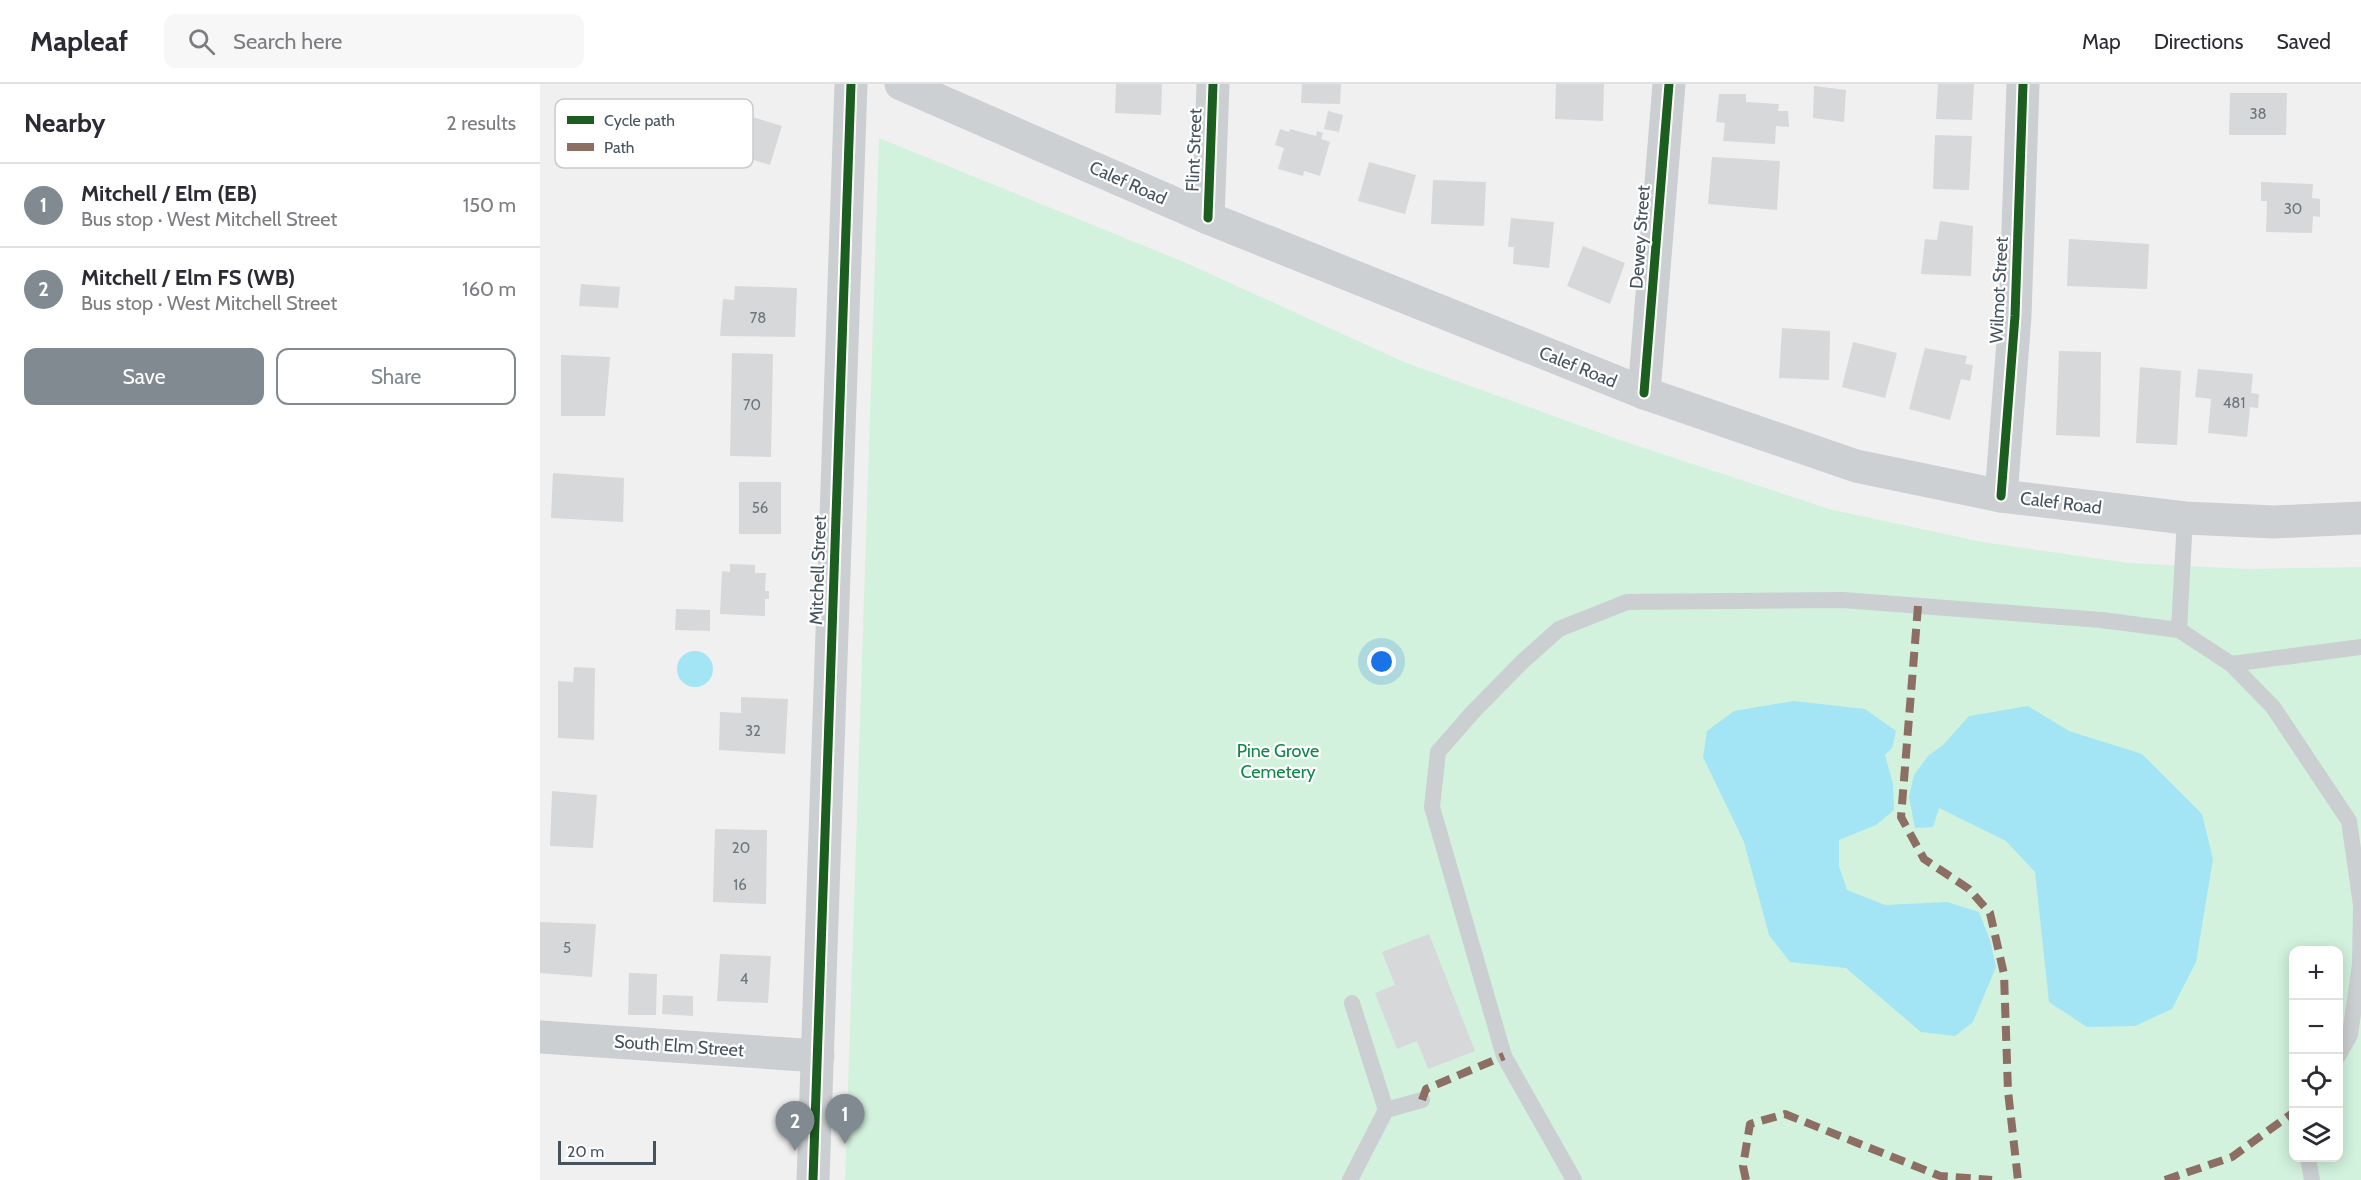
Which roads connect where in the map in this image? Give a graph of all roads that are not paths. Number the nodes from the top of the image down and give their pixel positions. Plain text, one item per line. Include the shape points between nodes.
1 (851, 84) edge
2 (901, 84) edge
3 (1213, 84) edge
4 (1669, 84) edge
5 (2023, 84) edge
6 (1208, 218) junction
7 (1644, 393) junction
8 (2001, 496) junction
9 (2185, 518) junction
10 (2361, 518) edge
11 (2179, 630) junction
12 (2361, 647) edge
13 (2231, 664) junction
14 (2355, 821) edge
15 (2361, 965) edge
16 (1353, 1003) dead end
17 (540, 1037) edge
18 (2339, 1054) edge
19 (818, 1056) junction
20 (1422, 1100) dead end
21 (1386, 1110) junction
22 (2309, 1162) edge
23 (813, 1180) edge
24 (1350, 1180) edge
25 (1574, 1180) edge
26 (2312, 1180) edge

1 - 19 street, Mitchell Street
2 - 6 main road, Calef Road
3 - 6 street, Flint Street
4 - 7 street, Dewey Street
5 - 8 street, Wilmot Street via 2015,316
6 - 7 main road, Calef Road
7 - 8 main road, Calef Road via 1856,466
8 - 9 main road, Calef Road
9 - 10 main road, Calef Road via 2274,522
9 - 11 lane
11 - 13 lane
11 - 25 lane via 2101,620 1843,600 1627,602 1559,629 1522,662 1438,752 1432,807 1504,1056
12 - 13 lane
13 - 14 lane via 2273,707
14 - 15 lane
15 - 18 lane via 2350,1035
16 - 21 lane
17 - 19 street, South Elm Street
19 - 23 street, Mitchell Street
20 - 21 lane
21 - 24 lane
22 - 26 lane

